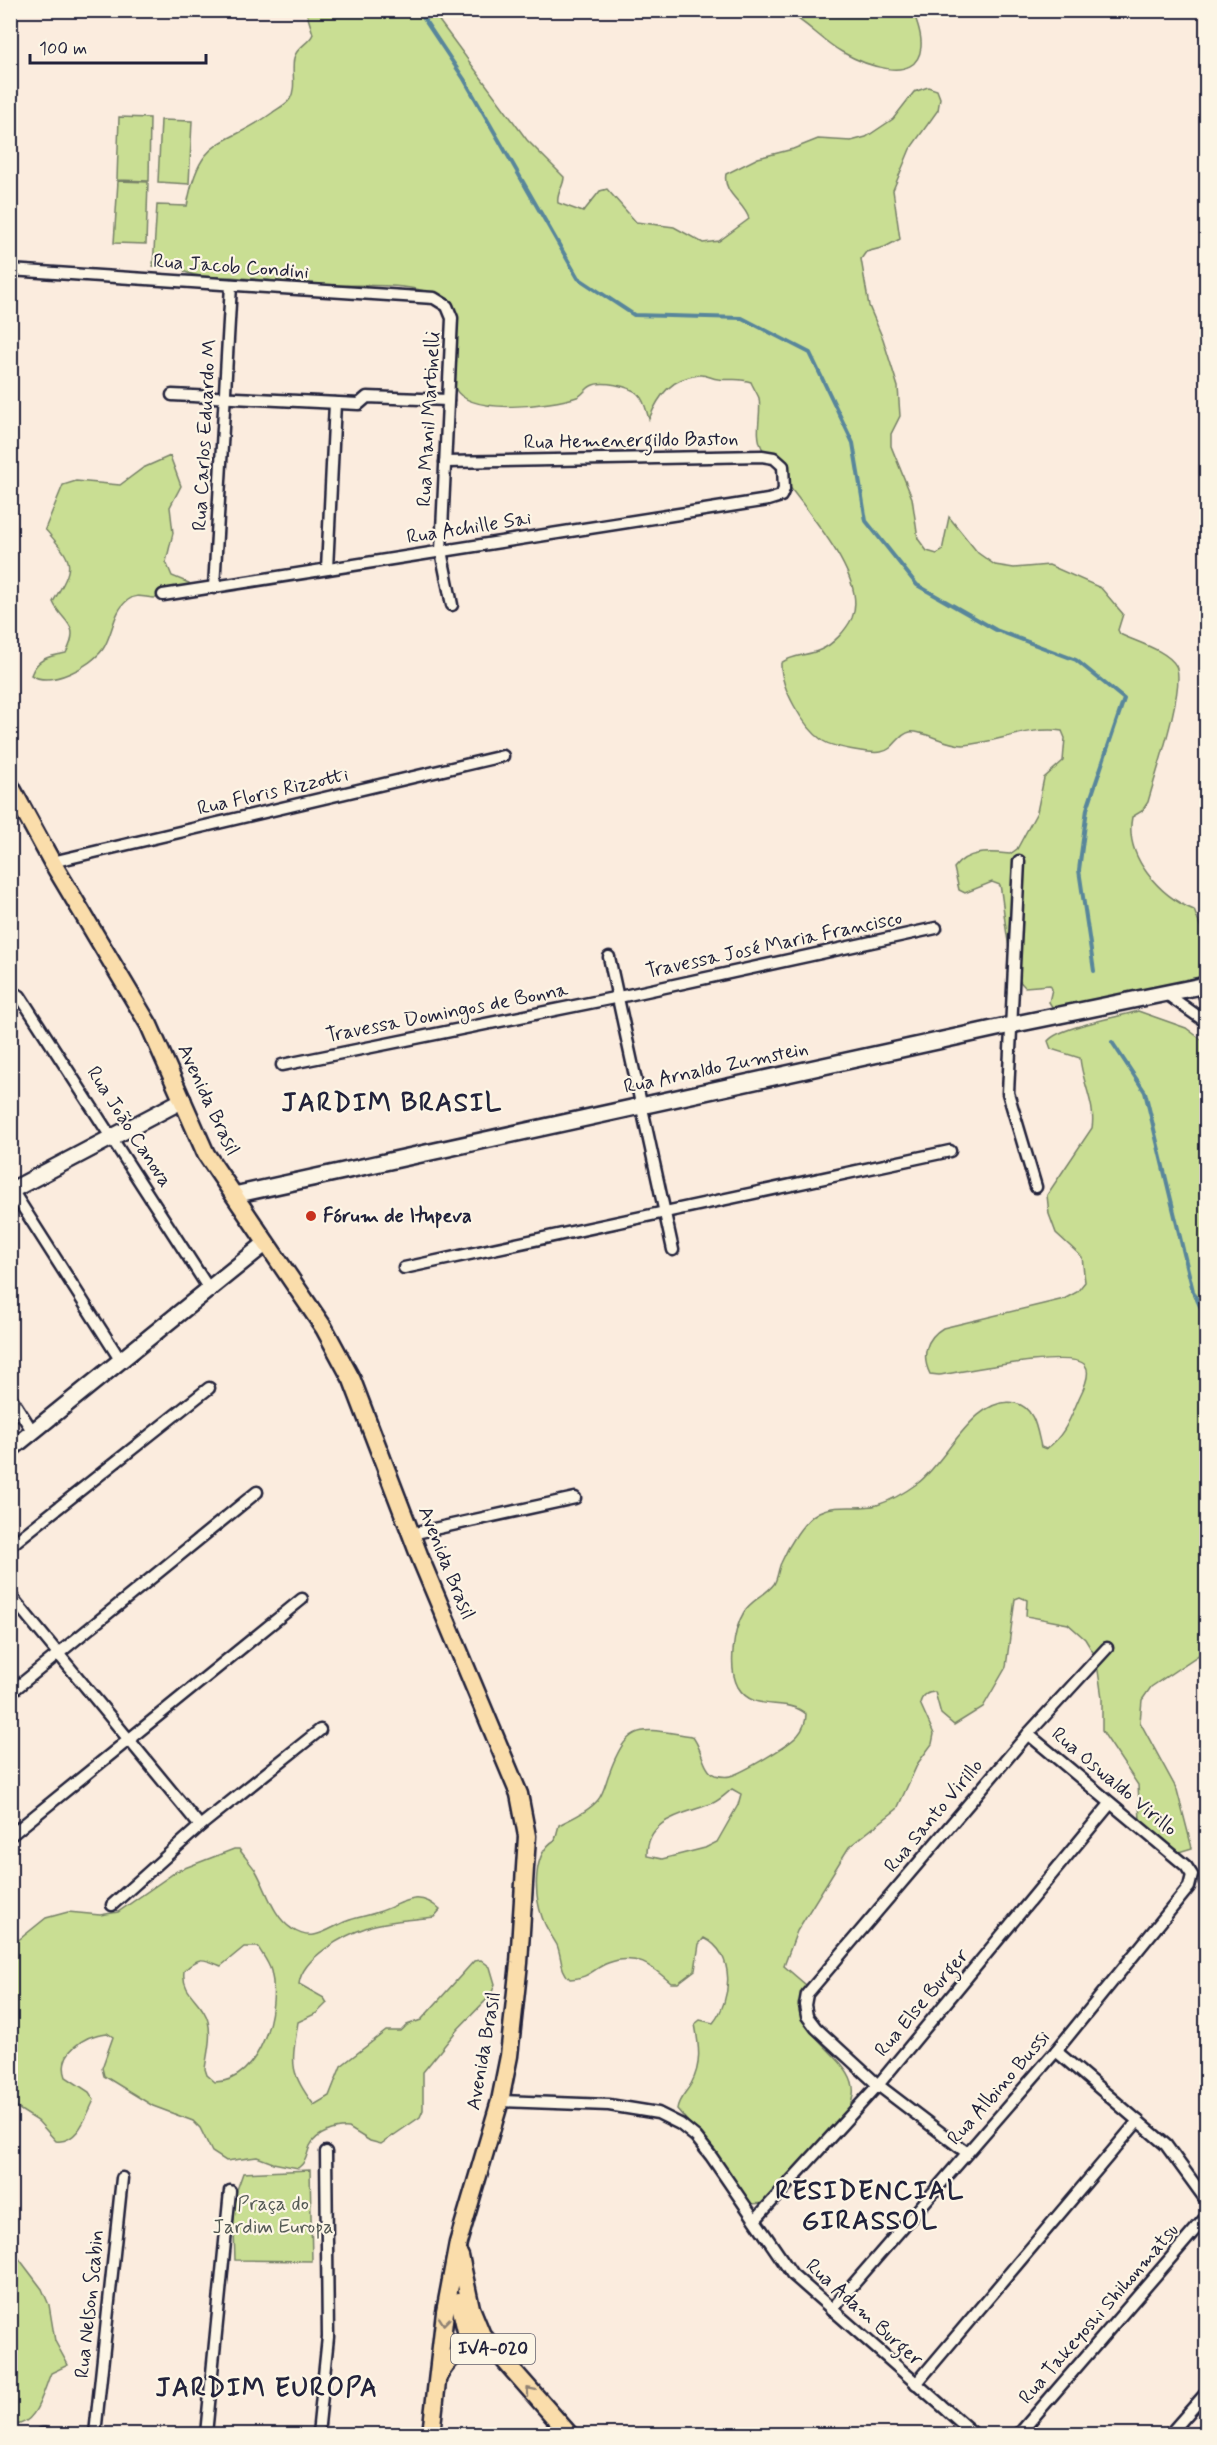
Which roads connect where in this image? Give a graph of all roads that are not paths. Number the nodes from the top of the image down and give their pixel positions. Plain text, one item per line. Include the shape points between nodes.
1 (10, 270) edge
2 (231, 285) junction
3 (447, 306) joint
4 (172, 395) dead end
5 (225, 398) junction
6 (448, 400) junction
7 (335, 403) junction
8 (445, 462) junction
9 (782, 496) joint
10 (441, 551) junction
11 (327, 569) junction
12 (214, 588) junction
13 (163, 595) dead end
14 (452, 605) dead end
15 (503, 756) dead end
16 (10, 785) edge
17 (1019, 861) dead end
18 (52, 862) junction
19 (936, 928) dead end
20 (609, 957) dead end
21 (1205, 991) edge
22 (10, 992) edge
23 (1168, 995) junction
24 (619, 997) junction
25 (1206, 1022) edge
26 (1011, 1025) junction
27 (282, 1065) dead end
28 (183, 1100) junction
29 (643, 1106) junction
30 (112, 1138) junction
31 (950, 1151) dead end
32 (1036, 1187) dead end
33 (11, 1189) edge
34 (234, 1195) junction
35 (664, 1211) junction
36 (266, 1243) junction
37 (673, 1250) dead end
38 (404, 1268) dead end
39 (209, 1289) junction
40 (121, 1361) junction
41 (209, 1388) dead end
42 (10, 1396) edge
43 (33, 1432) junction
44 (10, 1450) edge
45 (257, 1492) dead end
46 (575, 1498) dead end
47 (411, 1534) junction
48 (10, 1546) edge
49 (10, 1595) edge
50 (302, 1599) dead end
51 (1107, 1648) dead end
52 (58, 1654) junction
53 (10, 1693) edge
54 (320, 1730) dead end
55 (1028, 1734) junction
56 (129, 1740) junction
57 (1110, 1804) junction
58 (200, 1826) junction
59 (10, 1836) edge
60 (1190, 1887) joint
61 (112, 1905) dead end
62 (1056, 2051) junction
63 (878, 2085) junction
64 (500, 2101) junction
65 (1138, 2121) junction
66 (326, 2152) dead end
67 (966, 2152) junction
68 (122, 2178) dead end
69 (230, 2191) dead end
70 (1206, 2200) edge
71 (1206, 2217) edge
72 (756, 2220) junction
73 (458, 2243) junction
74 (831, 2310) junction
75 (470, 2348) junction
76 (495, 2351) junction
77 (439, 2375) junction
78 (916, 2384) junction
79 (1206, 2393) edge
80 (94, 2434) edge
81 (206, 2434) edge
82 (318, 2434) edge
83 (431, 2434) edge
84 (569, 2434) edge
85 (974, 2434) edge
86 (1019, 2434) edge
87 (1170, 2434) edge

1 - 2 street, Rua Jacob Condini
2 - 3 street, Rua Jacob Condini via 434,298
2 - 5 street, Rua Carlos Eduardo M
3 - 6 street, Rua Manil Martinelli via 452,318
4 - 5 street
5 - 7 street
5 - 12 street, Rua Carlos Eduardo M
6 - 7 street via 366,397 359,404
6 - 8 street, Rua Manil Martinelli
7 - 11 street
8 - 9 street, Rua Hemenergildo Baston via 762,456 774,458 783,466
8 - 10 street, Rua Manil Martinelli
9 - 10 street, Rua Achille Sai
10 - 11 street, Rua Achille Sai
10 - 14 street, Rua Manil Martinelli
11 - 12 street, Rua Achille Sai
12 - 13 street, Rua Achille Sai
15 - 18 street, Rua Floris Rizzotti
16 - 18 main road, Avenida Brasil
17 - 26 street
18 - 28 main road, Avenida Brasil via 149,1025
19 - 24 street, Travessa José Maria Francisco
20 - 24 street
21 - 23 street, Rua Arnaldo Zumstein
22 - 30 street, Rua João Canova via 20,996
23 - 25 street
23 - 26 street, Rua Arnaldo Zumstein
24 - 27 street, Travessa Domingos de Bonna
24 - 29 street
26 - 29 street, Rua Arnaldo Zumstein
26 - 32 street via 1008,1093
28 - 30 street
28 - 34 main road, Avenida Brasil via 206,1154
29 - 34 street, Rua Arnaldo Zumstein
29 - 35 street
30 - 33 street
30 - 39 street, Rua João Canova
31 - 35 street
33 - 40 street
34 - 36 main road, Avenida Brasil
35 - 37 street
35 - 38 street
36 - 39 street
36 - 47 main road, Avenida Brasil via 324,1328 352,1380
39 - 40 street
40 - 43 street
41 - 48 street
42 - 43 street
43 - 44 street
45 - 52 street
46 - 47 street
47 - 64 main road, Avenida Brasil via 506,1760 519,1794 527,1836 519,1963
49 - 52 street
50 - 56 street
51 - 55 street, Rua Santo Virillo
52 - 53 street
52 - 56 street
54 - 58 street
55 - 57 street, Rua Oswaldo Virillo
55 - 63 street, Rua Santo Virillo via 807,1994 807,2016 816,2028
56 - 58 street
56 - 59 street
57 - 60 street, Rua Oswaldo Virillo via 1186,1866 1192,1875
57 - 63 street, Rua Else Burger
58 - 61 street
60 - 62 street, Rua Albino Bussi
62 - 65 street
62 - 67 street, Rua Albino Bussi
63 - 67 street
63 - 72 street, Rua Else Burger
64 - 72 street, Rua Adam Burger via 609,2105 658,2113 696,2137
64 - 73 main road, Avenida Brasil
65 - 70 street via 1166,2145
65 - 78 street
66 - 82 street via 328,2337
67 - 74 street, Rua Albino Bussi
68 - 80 street, Rua Nelson Scabin
69 - 81 street
71 - 86 street, Rua Takeyoshi Shihonmatsu
72 - 74 street, Rua Adam Burger via 792,2274
73 - 75 main road via 456,2276
73 - 76 main road, IVA-020 via 471,2308 482,2334
73 -> 77 main road, Avenida Brasil via 445,2312
74 - 78 street, Rua Adam Burger
75 - 76 main road
75 - 77 main road via 448,2359
84 -> 76 main road, IVA-020
77 - 83 main road, Avenida Brasil
78 - 85 street, Rua Adam Burger
79 - 87 street

